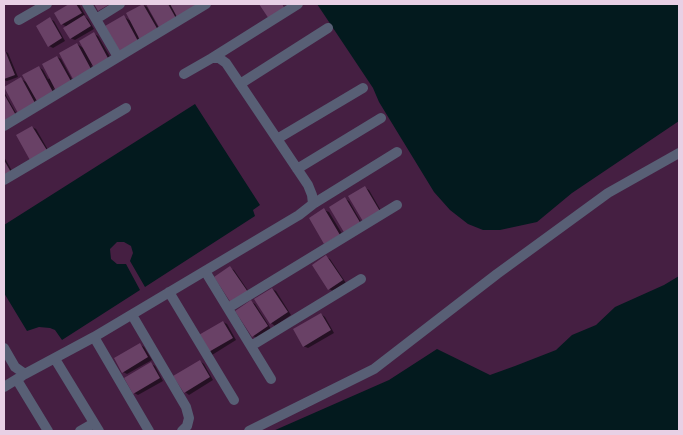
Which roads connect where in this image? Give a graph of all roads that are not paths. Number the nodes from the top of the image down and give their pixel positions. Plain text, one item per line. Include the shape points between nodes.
1 (47, 4) edge
2 (87, 4) edge
3 (120, 4) edge
4 (206, 4) edge
5 (298, 4) edge
6 (96, 19) junction
7 (19, 20) dead end
8 (328, 28) dead end
9 (118, 57) junction
10 (212, 58) junction
11 (184, 74) dead end
12 (240, 84) junction
13 (363, 88) dead end
14 (126, 108) dead end
15 (381, 118) dead end
16 (4, 126) edge
17 (278, 140) junction
18 (396, 152) dead end
19 (679, 155) edge
20 (297, 169) junction
21 (4, 180) edge
22 (313, 204) junction
23 (397, 205) dead end
24 (205, 271) junction
25 (361, 279) dead end
26 (169, 292) junction
27 (228, 308) junction
28 (132, 314) junction
29 (94, 337) junction
30 (251, 346) junction
31 (4, 348) edge
32 (55, 359) junction
33 (21, 377) junction
34 (272, 379) dead end
35 (4, 387) edge
36 (234, 400) dead end
37 (97, 427) edge
38 (48, 431) edge
39 (80, 431) edge
40 (149, 431) edge
41 (182, 431) edge
42 (249, 431) edge

1 - 7 street
2 - 6 street
3 - 6 street
4 - 9 street
5 - 10 street
6 - 9 street
8 - 12 street
9 - 16 street
10 - 11 street
10 - 12 street via 226,63
12 - 17 street
13 - 17 street
14 - 21 street
15 - 20 street
17 - 20 street
18 - 22 street
19 - 42 street via 608,193 374,369
20 - 22 street via 308,185
22 - 24 street
23 - 27 street
24 - 26 street
24 - 27 street
25 - 30 street
26 - 28 street
26 - 36 street
27 - 30 street
28 - 29 street
28 - 41 street via 186,407 188,426
29 - 32 street
29 - 40 street
30 - 34 street
31 - 33 street
32 - 33 street
32 - 37 street
33 - 35 street
33 - 38 street
37 - 39 street

